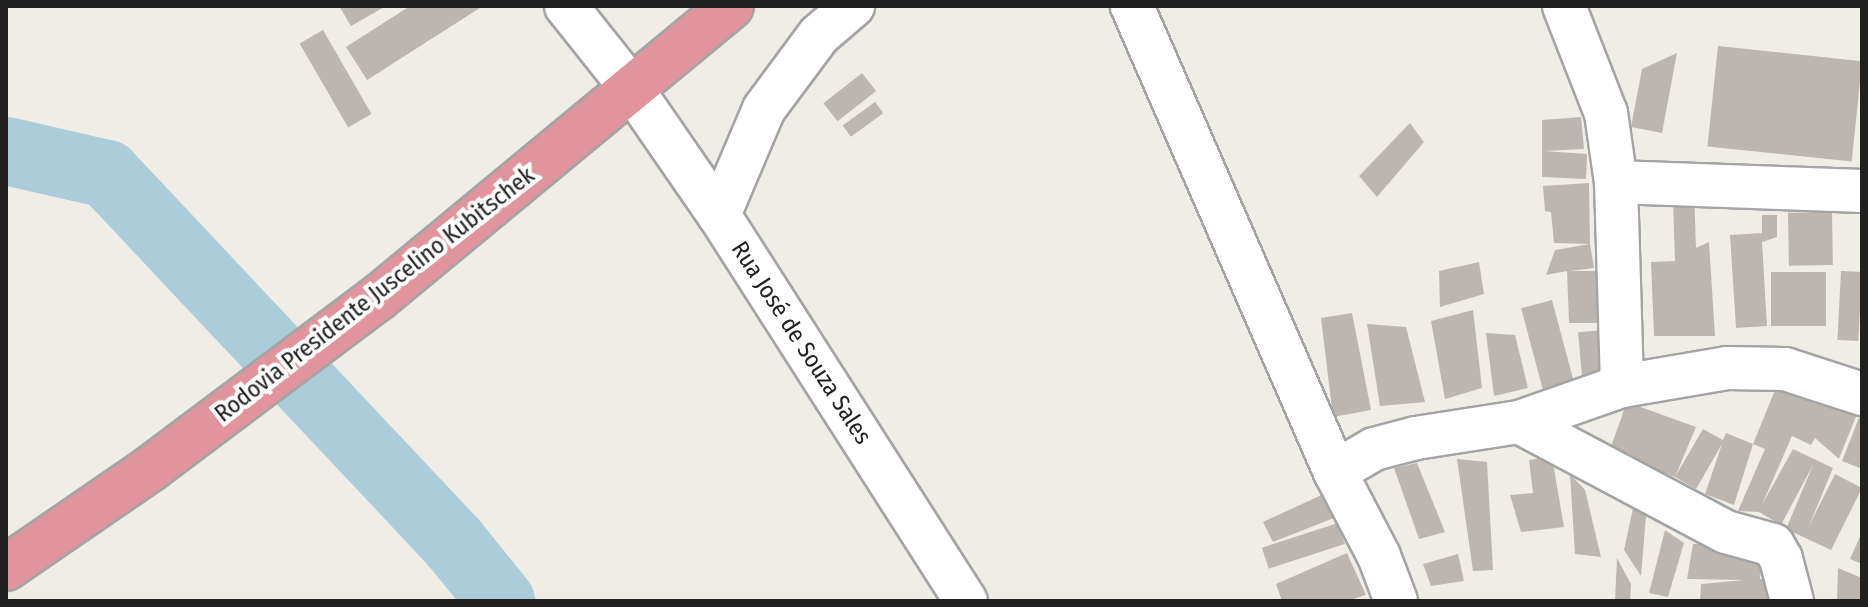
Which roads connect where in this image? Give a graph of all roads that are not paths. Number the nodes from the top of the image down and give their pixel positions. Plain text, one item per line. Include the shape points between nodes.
1 (566, 6) edge
2 (731, 6) edge
3 (853, 6) edge
4 (1132, 6) edge
5 (1564, 6) edge
6 (632, 89) junction
7 (1616, 182) junction
8 (1862, 191) edge
9 (719, 215) junction
10 (1622, 386) junction
11 (1861, 390) edge
12 (1519, 422) junction
13 (1335, 472) junction
14 (6, 568) edge
15 (966, 601) edge
16 (1396, 601) edge
17 (1792, 601) edge

1 - 6 street, Rua José de Souza Sales
2 - 6 highway, Rodovia Presidente Juscelino Kubitschek
3 - 9 street via 819,35 764,109
4 - 13 street
5 - 7 street via 1606,113
6 - 9 street, Rua José de Souza Sales
6 - 14 highway, Rodovia Presidente Juscelino Kubitschek via 378,298 150,469
7 - 8 street
7 - 10 street
9 - 15 street, Rua José de Souza Sales
10 - 11 street via 1727,368 1785,369
10 - 12 street
12 - 13 street via 1374,449
12 - 17 street via 1726,532 1773,545
13 - 16 street

